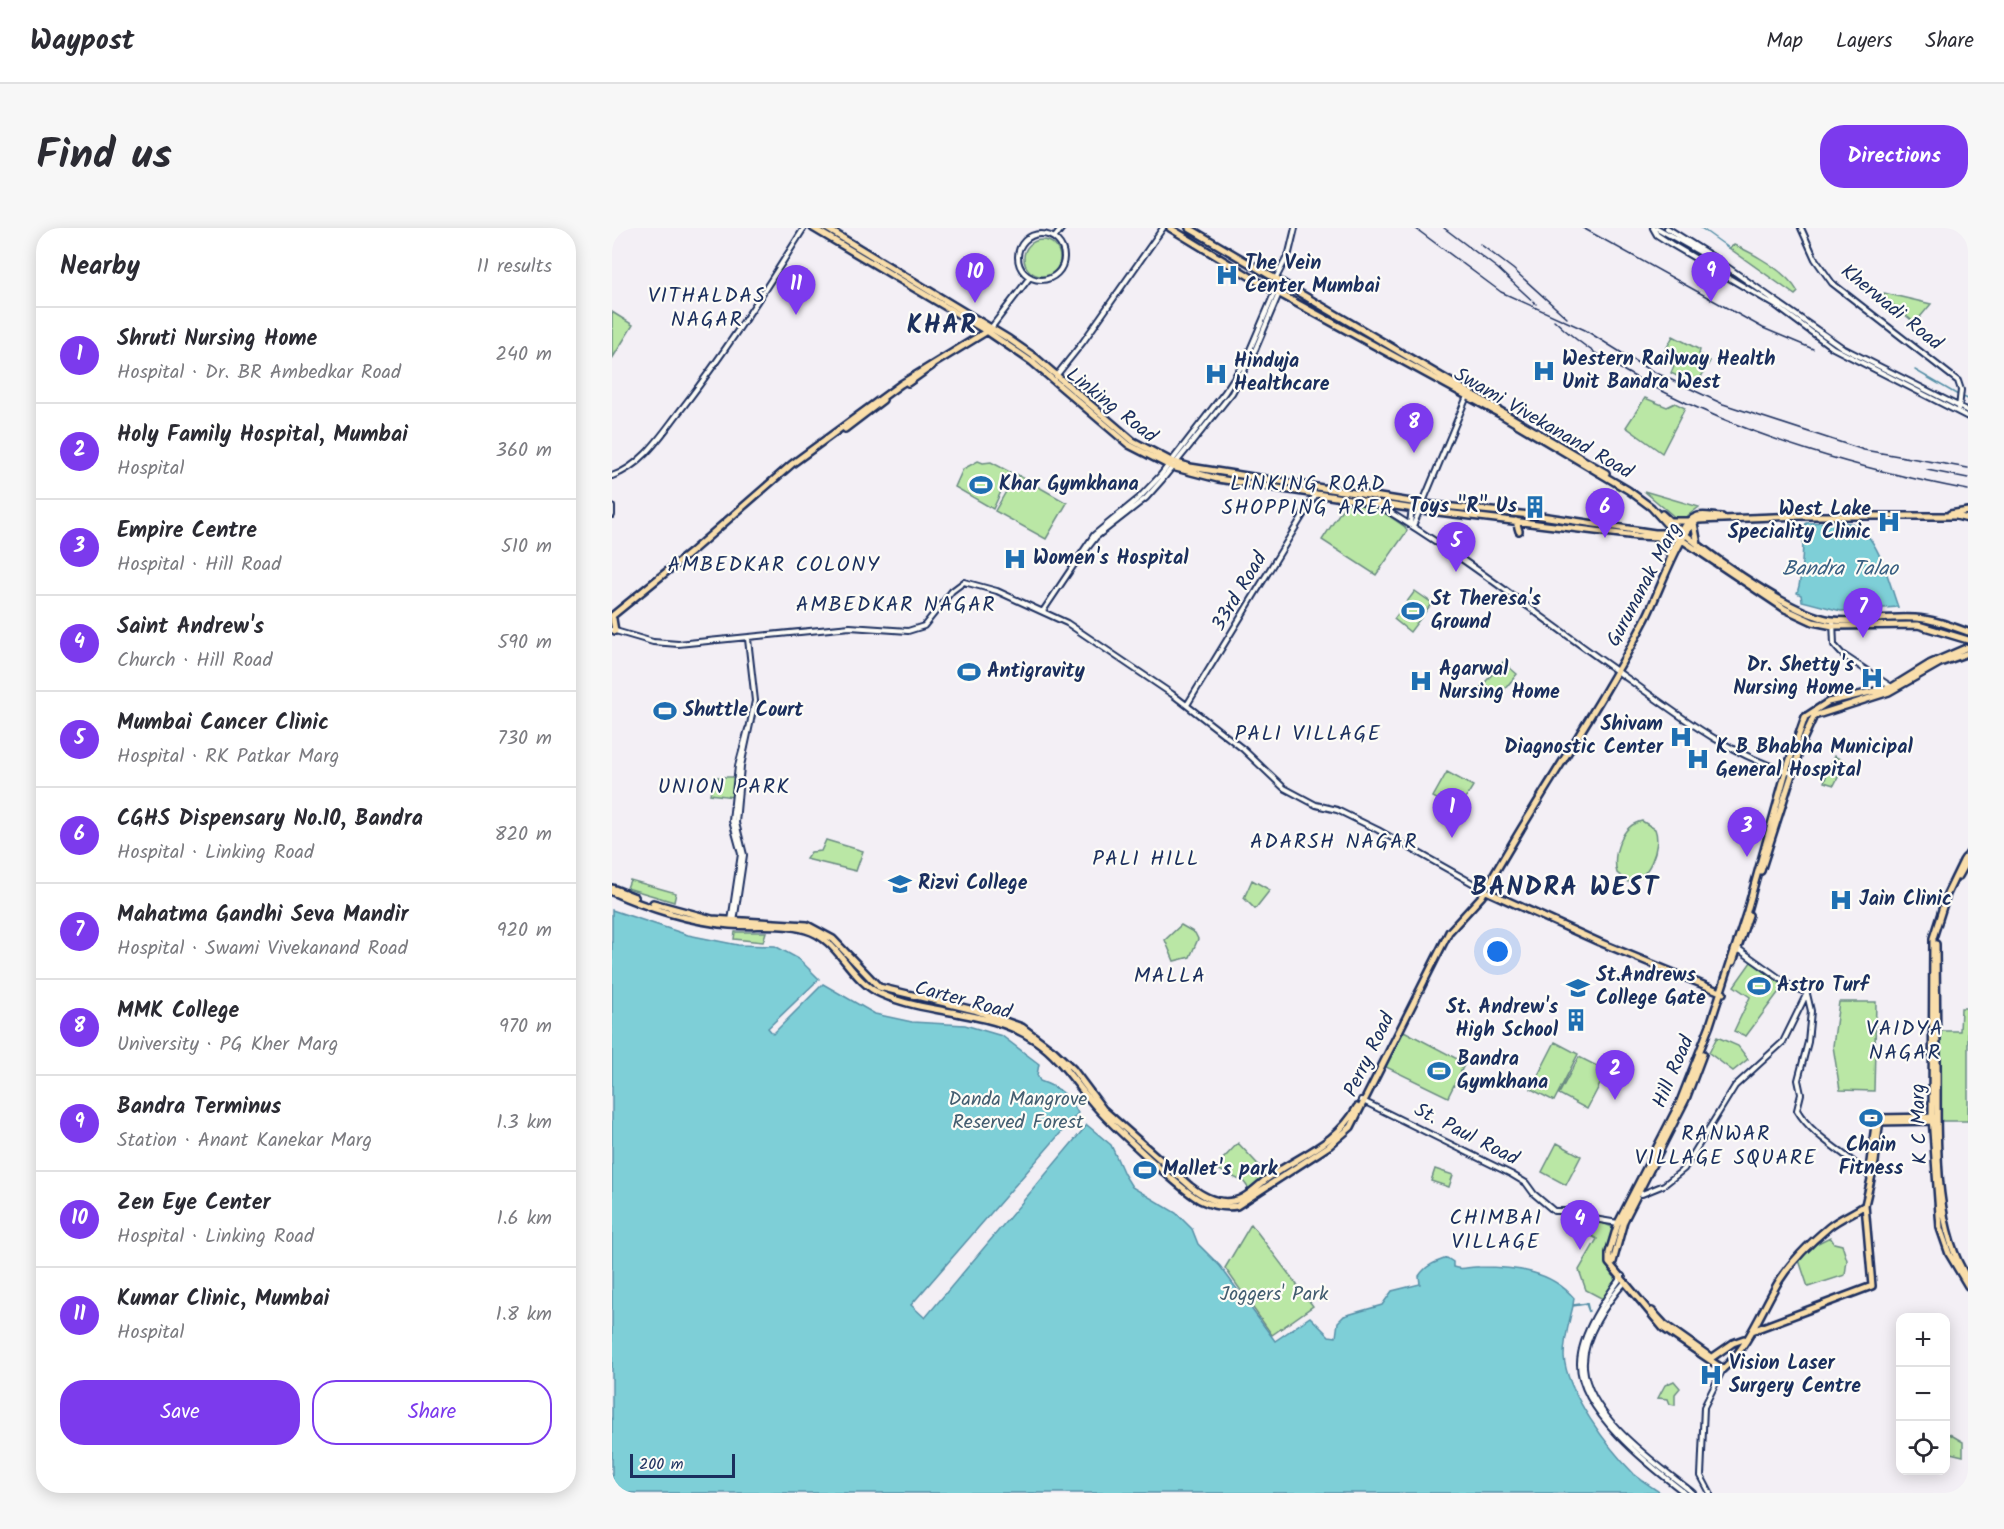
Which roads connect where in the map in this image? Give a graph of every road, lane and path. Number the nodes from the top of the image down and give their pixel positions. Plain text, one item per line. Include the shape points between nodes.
1 (804, 228) edge
2 (813, 228) edge
3 (825, 228) edge
4 (1062, 228) edge
5 (1163, 228) edge
6 (1170, 228) edge
7 (1189, 228) edge
8 (1295, 228) edge
9 (1655, 228) edge
10 (1667, 228) edge
11 (1801, 228) edge
12 (1055, 237) junction
13 (1715, 260) junction
14 (1030, 277) junction
15 (1279, 282) junction
16 (1277, 291) junction
17 (988, 332) junction
18 (1055, 377) junction
19 (1468, 395) junction
20 (1959, 408) junction
21 (1968, 411) edge
22 (1968, 417) edge
23 (1172, 464) junction
24 (1219, 476) junction
25 (612, 477) edge
26 (1634, 493) junction
27 (1316, 494) junction
28 (1373, 502) junction
29 (1412, 505) junction
30 (612, 507) edge
31 (1423, 507) junction
32 (1968, 511) edge
33 (612, 515) edge
34 (1812, 515) junction
35 (1968, 519) edge
36 (1516, 521) junction
37 (1669, 521) junction
38 (1692, 522) junction
39 (1411, 525) junction
40 (1519, 531) dead end
41 (1680, 536) junction
42 (1659, 538) junction
43 (1698, 548) junction
44 (1673, 557) junction
45 (1043, 611) junction
46 (612, 618) edge
47 (1833, 623) junction
48 (613, 630) edge
49 (1968, 632) edge
50 (748, 639) junction
51 (1965, 639) edge
52 (1968, 647) edge
53 (1960, 651) junction
54 (1968, 653) edge
55 (1615, 670) junction
56 (1893, 688) junction
57 (1187, 705) junction
58 (1789, 772) junction
59 (1967, 860) edge
60 (612, 890) edge
61 (1486, 890) junction
62 (733, 923) junction
63 (1736, 947) junction
64 (1722, 990) junction
65 (1807, 993) junction
66 (1693, 1078) junction
67 (1363, 1101) junction
68 (1933, 1119) junction
69 (1870, 1177) junction
70 (1637, 1192) junction
71 (1246, 1198) joint
72 (1865, 1205) junction
73 (1618, 1222) junction
74 (1961, 1272) junction
75 (1623, 1279) junction
76 (1968, 1279) edge
77 (1968, 1286) edge
78 (1618, 1287) junction
79 (1752, 1331) junction
80 (1744, 1339) junction
81 (1733, 1343) junction
82 (1742, 1349) junction
83 (1710, 1359) junction
84 (1723, 1369) junction
85 (1685, 1493) edge
86 (1693, 1493) edge
87 (1710, 1493) edge

1 - 25 street via 714,368 654,446
2 - 17 main road, Linking Road
3 - 17 main road, Linking Road
4 - 12 street
5 - 18 street
6 - 16 main road, Swami Vivekanand Road
7 - 15 main road, Swami Vivekanand Road
8 - 15 street
9 - 13 street
9 - 22 street via 1658,235 1775,305 1833,348
10 - 13 street
11 - 20 street, Kherwadi Road via 1815,259 1833,283 1958,381
12 - 14 street via 1063,247 1065,259 1060,270 1052,278
12 - 14 street via 1037,234 1022,244 1018,262
13 - 20 street via 1843,348
14 - 17 street
15 - 16 street
15 - 19 main road, Swami Vivekanand Road
16 - 19 main road, Swami Vivekanand Road
16 - 23 street via 1257,348 1241,379
17 - 18 main road, Linking Road via 1035,357
17 - 46 main road via 875,401 792,464
18 - 23 main road, Linking Road via 1129,445
19 - 26 main road, Swami Vivekanand Road
19 - 31 street
20 - 21 street
23 - 24 main road, Linking Road
23 - 45 street via 1094,535
24 - 27 main road, Linking Road
24 - 29 main road, Linking Road
26 - 37 main road, Swami Vivekanand Road
26 - 41 main road, Swami Vivekanand Road
27 - 28 main road, Linking Road
27 - 57 street, 33rd Road
28 - 29 main road, Linking Road
28 - 39 street
29 - 31 main road, Linking Road
29 - 39 street
30 - 33 street
31 - 36 main road, Linking Road
31 - 39 street
31 - 41 main road, Linking Road via 1540,516
32 - 34 main road, Gurunanak Marg
34 - 35 main road, Gurunanak Marg
34 - 38 main road, Gurunanak Marg
36 - 40 main road
36 - 42 main road, Linking Road
37 - 38 main road
37 - 41 main road, Swami Vivekanand Road
38 - 41 main road, Gurunanak Marg
38 - 43 main road
39 - 55 street
41 - 42 main road, Linking Road
41 - 43 main road, Swami Vivekanand Road
41 - 44 main road, Gurunanak Marg
42 - 44 main road
43 - 44 main road
43 - 47 main road, Swami Vivekanand Road via 1785,609 1813,622
44 - 55 main road, Gurunanak Marg via 1646,620
45 - 50 street via 964,582 924,626 908,631 850,627
45 - 57 street via 1127,661
46 - 48 main road
47 - 49 main road, Swami Vivekanand Road via 1914,618
47 - 51 main road, Swami Vivekanand Road via 1912,624
47 - 56 street via 1832,640 1838,650
48 - 50 street via 653,642 678,644
50 - 62 street via 755,701 738,766 732,821 741,854
51 - 53 main road
52 - 53 main road, Hill Road
53 - 56 main road, Hill Road via 1931,663
54 - 56 main road, Hill Road
55 - 58 street via 1692,726 1765,765
55 - 61 main road, Gurunanak Marg
56 - 58 main road, Hill Road via 1828,702 1813,710 1805,717
57 - 61 street via 1284,788 1378,830
58 - 63 main road, Hill Road
59 - 68 main road, K C Marg via 1949,897 1936,941
60 - 62 main road, Carter Road via 682,917
61 - 64 main road
61 - 67 main road, Perry Road via 1444,934
62 - 71 main road, Carter Road via 811,931 831,946 861,981 882,995 995,1021 1020,1032 1060,1062 1098,1110 1195,1198 1225,1207 1237,1206
63 - 64 main road, Hill Road
63 - 65 street via 1789,985
64 - 66 main road, Hill Road
65 - 69 street via 1811,1011 1798,1080 1801,1094 1797,1110 1832,1147
65 - 70 street via 1783,1042 1730,1094 1682,1171 1664,1185 1642,1194
66 - 70 main road, Hill Road
66 - 73 main road, Hill Road
67 - 71 main road, Perry Road via 1348,1124 1326,1145
67 - 73 street, St. Paul Road via 1511,1174 1554,1211
68 - 69 main road via 1878,1120
68 - 74 main road, K C Marg via 1944,1243
69 - 72 main road
70 - 75 main road, Hill Road via 1612,1257
72 - 79 main road via 1831,1226 1802,1254 1780,1279
72 - 79 main road via 1872,1286
73 - 75 main road, Hill Road via 1609,1263
74 - 76 main road, K C Marg
74 - 77 main road, K C Marg
75 - 78 street
75 - 83 main road, Hill Road via 1664,1324
78 - 85 street via 1584,1344 1582,1377 1618,1437
78 - 86 street via 1587,1349 1584,1367 1591,1389 1626,1439
79 - 80 main road
80 - 81 main road
80 - 82 main road
81 - 82 main road
81 - 83 main road
82 - 84 main road
83 - 84 main road, Hill Road
84 - 87 street via 1704,1407 1701,1476

